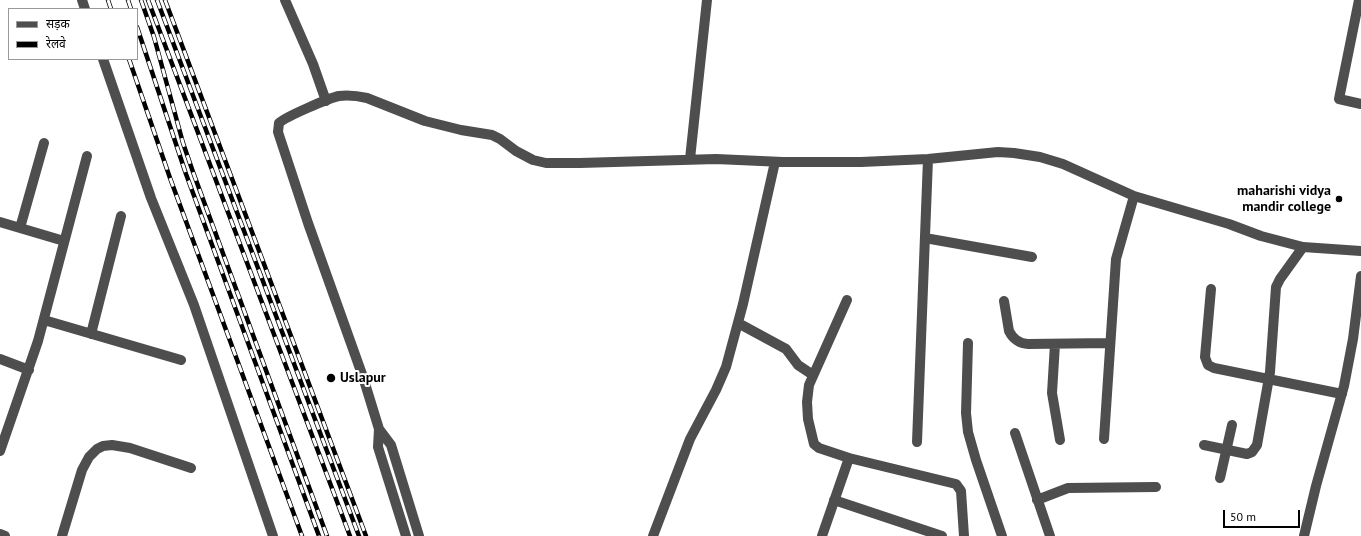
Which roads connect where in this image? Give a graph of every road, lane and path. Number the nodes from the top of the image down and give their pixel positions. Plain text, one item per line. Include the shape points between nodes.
1 (285, 0) edge
2 (707, 0) edge
3 (1359, 0) edge
4 (103, 60) edge
5 (326, 101) junction
6 (1361, 104) edge
7 (44, 143) dead end
8 (87, 156) dead end
9 (690, 159) junction
10 (928, 159) junction
11 (775, 162) junction
12 (1134, 196) junction
13 (121, 216) dead end
14 (0, 222) edge
15 (20, 228) junction
16 (925, 238) junction
17 (64, 241) junction
18 (1303, 247) junction
19 (1361, 251) edge
20 (1032, 257) dead end
21 (1361, 276) edge
22 (1211, 289) dead end
23 (847, 300) dead end
24 (1004, 301) dead end
25 (44, 320) junction
26 (738, 323) junction
27 (91, 334) junction
28 (968, 343) dead end
29 (1110, 343) junction
30 (1055, 344) junction
31 (0, 359) edge
32 (181, 360) dead end
33 (29, 370) junction
34 (812, 375) junction
35 (1269, 379) junction
36 (1342, 394) junction
37 (1232, 425) dead end
38 (379, 429) junction
39 (1015, 433) dead end
40 (1060, 440) dead end
41 (1104, 440) dead end
42 (918, 442) dead end
43 (1204, 445) dead end
44 (0, 450) edge
45 (1226, 450) junction
46 (849, 458) junction
47 (191, 468) dead end
48 (1220, 478) dead end
49 (1156, 487) dead end
50 (834, 500) junction
51 (1037, 500) junction
52 (418, 533) edge
53 (0, 534) edge
54 (406, 535) edge
55 (5, 536) edge
56 (62, 536) edge
57 (273, 536) edge
58 (653, 536) edge
59 (822, 536) edge
60 (942, 536) edge
61 (964, 536) edge
62 (1002, 536) edge
63 (1050, 536) edge
64 (1304, 536) edge

1 - 5 street
2 - 9 street
3 - 6 street via 1339,99
4 - 57 street via 151,198 194,305
5 - 9 street via 338,96 367,98 425,121 492,135 533,160 580,163
5 - 38 street via 287,117 279,123 278,132
7 - 15 street
8 - 17 street
9 - 11 street
10 - 11 street
10 - 12 street via 998,152 1040,156
10 - 16 street
11 - 26 street
12 - 18 street
12 - 29 street via 1116,259
13 - 27 street
14 - 15 street
15 - 17 street
16 - 20 street
16 - 42 street
17 - 25 street
18 - 19 street
18 - 35 street via 1278,282
21 - 36 street via 1353,339
22 - 35 street via 1206,357 1208,365
23 - 34 street
24 - 30 street via 1009,332 1015,340 1024,344
25 - 27 street
25 - 33 street
26 - 34 street via 786,348 798,365
26 - 58 street via 726,367 690,439
27 - 32 street
28 - 62 street via 968,432
29 - 30 street
29 - 41 street
30 - 40 street via 1052,393
31 - 33 street
33 - 44 street
34 - 46 street via 807,402 813,441 819,448
35 - 36 street
35 - 45 street via 1257,446 1249,454
36 - 64 street
37 - 45 street
38 - 52 street via 391,445
38 - 54 street via 378,447
39 - 51 street
43 - 45 street
45 - 48 street
46 - 50 street
46 - 61 street via 958,486 961,490
47 - 56 street via 130,448 103,446 97,449 84,464
49 - 51 street via 1068,488
50 - 59 street
50 - 60 street
51 - 63 street
52 - 54 street
53 - 55 street

